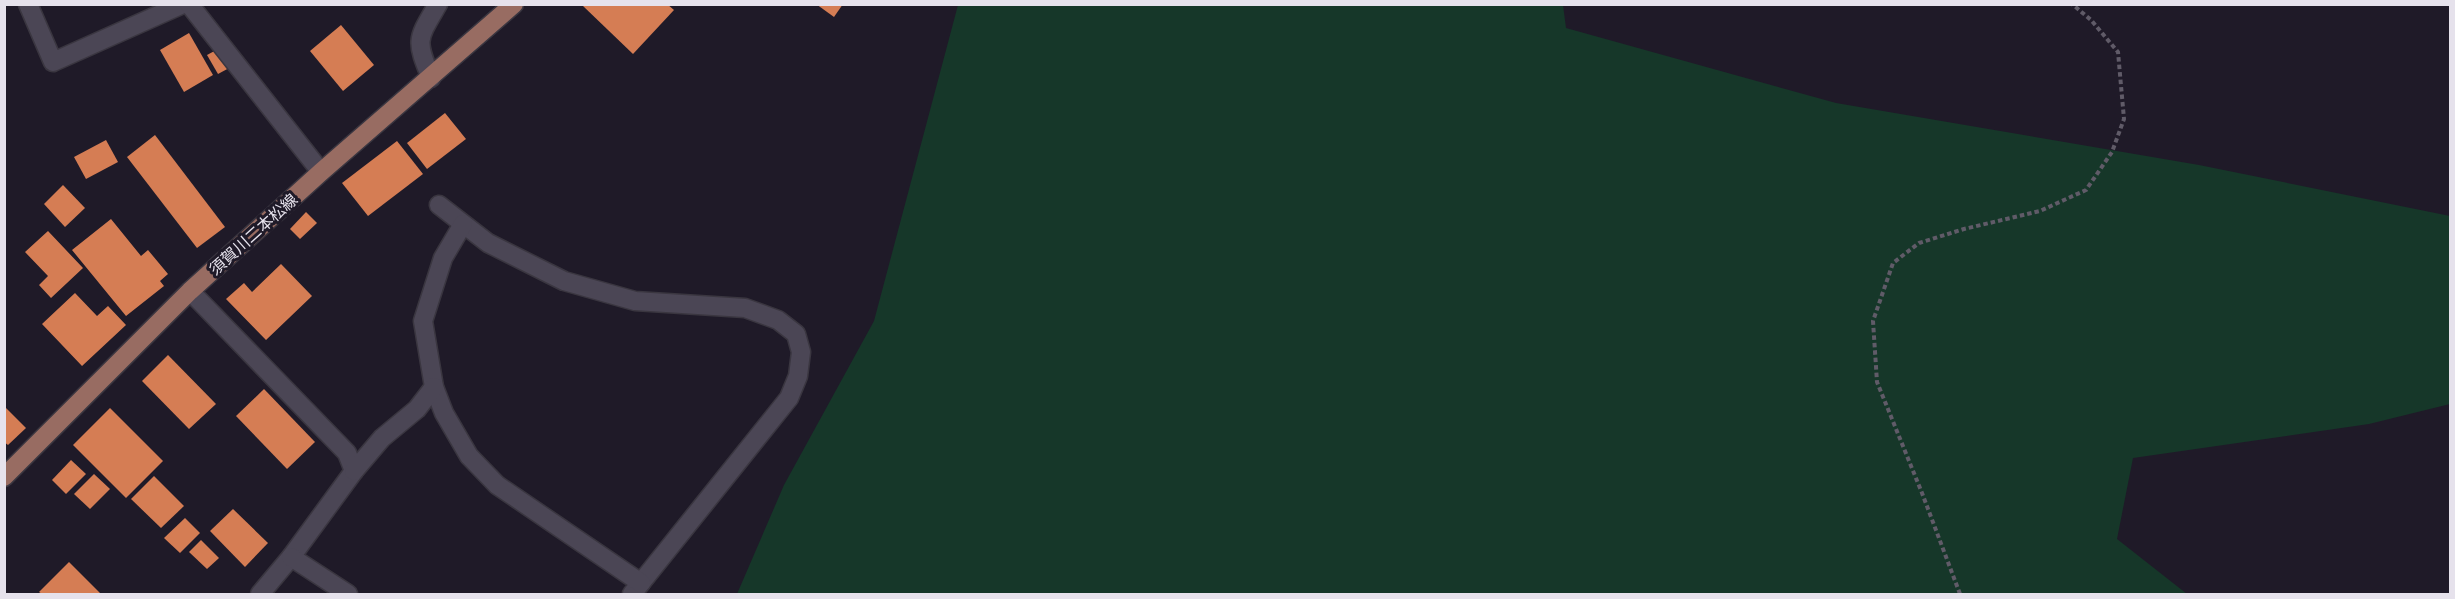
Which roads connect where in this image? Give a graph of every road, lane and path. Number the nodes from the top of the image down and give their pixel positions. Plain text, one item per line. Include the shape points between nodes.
1 (28, 4) edge
2 (183, 4) edge
3 (189, 4) edge
4 (438, 4) edge
5 (513, 4) edge
6 (2072, 4) edge
7 (431, 78) junction
8 (321, 172) junction
9 (439, 205) dead end
10 (463, 224) junction
11 (190, 291) junction
12 (434, 387) junction
13 (354, 471) junction
14 (4, 477) edge
15 (291, 557) junction
16 (637, 589) edge
17 (260, 594) edge
18 (348, 594) edge
19 (1960, 594) edge

1 - 2 street via 53,62
3 - 8 street
4 - 7 street via 422,30 420,51
5 - 7 main road, 須賀川二本松線
6 - 19 path via 2118,52 2124,119 2112,152 2086,190 2040,211 1919,243 1893,263 1873,321 1876,382
7 - 8 main road, 須賀川二本松線
8 - 11 main road, 須賀川二本松線
9 - 10 street
10 - 12 street via 443,258 423,321
10 - 16 street via 488,243 564,281 635,300 745,308 778,320 796,334 801,352 798,376 789,398
11 - 13 street via 348,453
11 - 14 main road, 須賀川二本松線
12 - 13 street
12 - 16 street via 469,456 496,485
13 - 15 street
15 - 17 street
15 - 18 street

